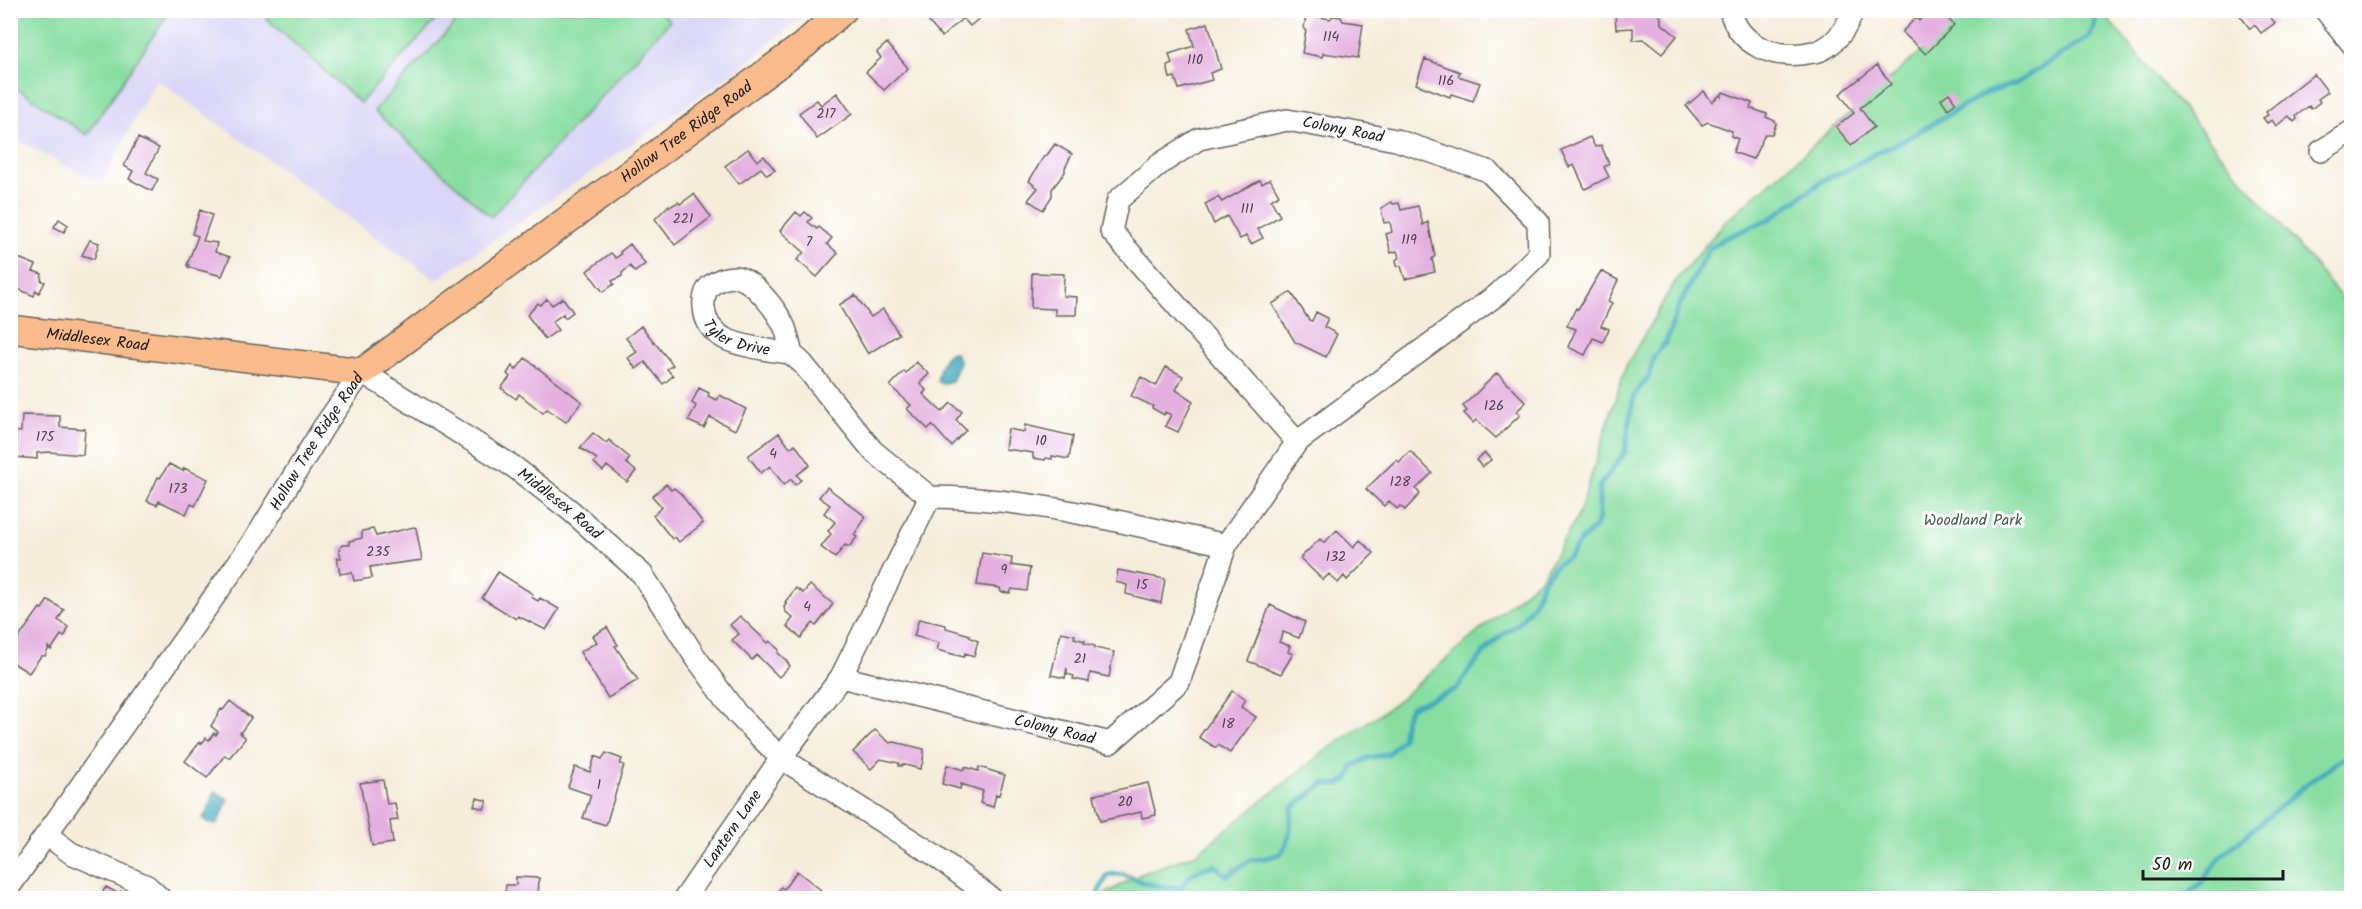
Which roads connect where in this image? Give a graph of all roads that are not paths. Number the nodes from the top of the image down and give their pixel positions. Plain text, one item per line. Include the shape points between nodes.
1 (1730, 10) edge
2 (1853, 10) edge
3 (2325, 10) edge
4 (830, 15) edge
5 (2352, 44) edge
6 (2352, 131) edge
7 (2321, 151) dead end
8 (10, 329) edge
9 (792, 355) dead end
10 (362, 372) junction
11 (1297, 442) junction
12 (930, 498) junction
13 (1226, 545) junction
14 (841, 677) junction
15 (781, 759) junction
16 (47, 835) junction
17 (10, 886) edge
18 (160, 898) edge
19 (686, 898) edge
20 (991, 898) edge

1 - 2 street via 1732,21 1746,40 1768,52 1792,56 1821,51 1850,22
3 - 5 street
4 - 10 main road, Hollow Tree Ridge Road via 804,45
6 - 7 street
8 - 10 main road, Middlesex Road
9 - 12 street, Tyler Drive via 873,452
10 - 15 street, Middlesex Road via 514,467 642,574 737,714
10 - 16 street, Hollow Tree Ridge Road via 256,536
11 - 11 street, Colony Road via 1112,231 1118,200 1160,164 1199,139 1287,120 1396,140 1488,171 1538,222 1539,254 1498,294
11 - 13 street, Colony Road
12 - 13 street via 973,497 1069,512
12 - 14 street
13 - 14 street, Colony Road via 1179,682 1110,743
14 - 15 street
15 - 19 street, Lantern Lane
15 - 20 street, Middlesex Road via 933,854
16 - 17 street, Hollow Tree Ridge Road
16 - 18 street via 70,853 147,886

